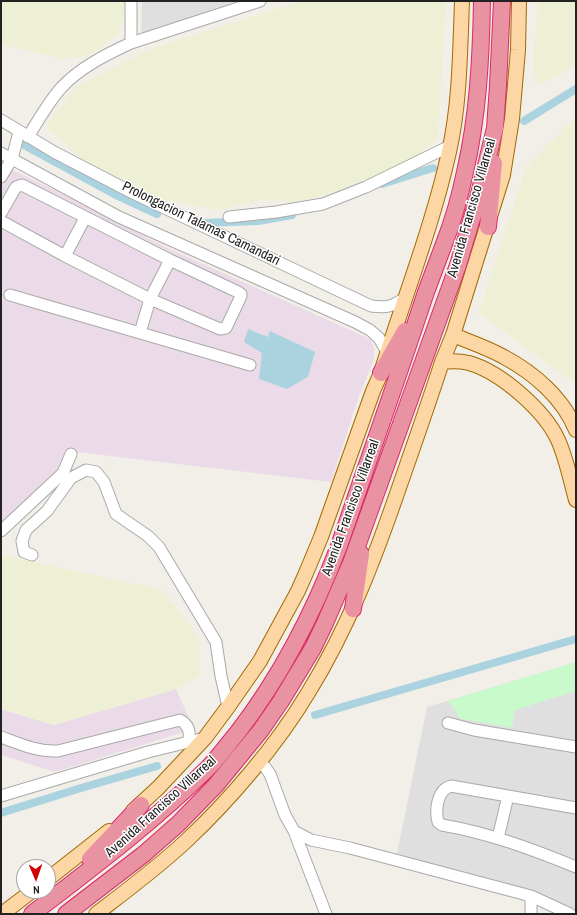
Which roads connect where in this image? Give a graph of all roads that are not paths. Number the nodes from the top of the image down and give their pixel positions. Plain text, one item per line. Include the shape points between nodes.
1 (131, 1) edge
2 (260, 1) edge
3 (462, 1) edge
4 (482, 1) edge
5 (502, 1) edge
6 (519, 1) edge
7 (131, 43) junction
8 (1, 120) edge
9 (495, 128) junction
10 (24, 134) junction
11 (450, 146) junction
12 (1, 153) edge
13 (12, 159) junction
14 (1, 176) edge
15 (1, 213) edge
16 (228, 217) dead end
17 (85, 218) junction
18 (1, 221) edge
19 (488, 227) junction
20 (65, 256) junction
21 (170, 260) junction
22 (426, 291) junction
23 (10, 295) dead end
24 (406, 297) junction
25 (150, 299) junction
26 (140, 333) junction
27 (453, 335) junction
28 (387, 352) junction
29 (442, 362) junction
30 (250, 365) dead end
31 (381, 374) junction
32 (576, 430) edge
33 (71, 454) dead end
34 (67, 476) junction
35 (576, 500) edge
36 (370, 509) junction
37 (1, 531) edge
38 (32, 555) dead end
39 (353, 609) junction
40 (228, 707) junction
41 (448, 724) dead end
42 (1, 737) edge
43 (204, 738) junction
44 (189, 741) junction
45 (576, 747) edge
46 (259, 762) junction
47 (1, 796) edge
48 (508, 796) junction
49 (141, 805) junction
50 (576, 808) edge
51 (294, 831) junction
52 (498, 838) junction
53 (576, 867) edge
54 (56, 873) edge
55 (64, 890) junction
56 (531, 896) junction
57 (22, 899) edge
58 (2, 914) edge
59 (32, 914) edge
60 (66, 914) edge
61 (96, 914) edge
62 (326, 914) edge
63 (531, 914) edge
64 (570, 914) edge

1 - 7 street
2 - 7 street
3 - 11 main road, Avenida Francisco Villarreal via 458,92
4 - 22 highway, Avenida Francisco Villarreal via 478,83 466,170 453,218
5 - 9 highway, Avenida Francisco Villarreal
6 - 19 main road, Avenida Francisco Villarreal via 512,119 503,175
7 - 10 street via 80,72 61,88
8 - 10 street, Prolongacion Talamas Camandari
9 - 19 highway
9 - 36 highway, Avenida Francisco Villarreal via 458,265
10 - 12 street
10 - 13 street
10 - 24 street, Prolongacion Talamas Camandari via 133,193 371,306 386,308
11 - 16 street via 366,187 323,204
11 - 24 main road, Avenida Francisco Villarreal via 437,201
12 - 13 street
13 - 14 street
13 - 28 street via 119,216 355,322 379,338
15 - 17 street via 16,187 22,185
17 - 20 street
17 - 21 street
18 - 20 street
19 - 27 main road, Avenida Francisco Villarreal
20 - 25 street
21 - 25 street
21 - 25 street via 241,294 238,306 226,328 220,329
22 - 31 highway
22 - 55 highway, Avenida Francisco Villarreal via 329,573 293,648 249,717 207,768 146,824
23 - 26 street
24 - 28 main road, Avenida Francisco Villarreal
25 - 26 street
26 - 30 street
27 - 29 main road, Avenida Francisco Villarreal
27 - 32 main road via 504,357 526,370 561,403
28 - 31 main road, Avenida Francisco Villarreal
29 - 35 main road via 456,361 483,368 499,378 542,415 559,441
29 - 39 main road, Avenida Francisco Villarreal via 374,558
31 - 40 main road, Avenida Francisco Villarreal via 321,537 298,591 260,661
33 - 34 street
34 - 37 street
34 - 38 street via 47,511 26,530 22,541 24,552
34 - 40 street via 86,470 96,472 104,482 116,514 148,536 159,547 216,642
36 - 39 highway
36 - 60 highway, Avenida Francisco Villarreal via 351,564 313,648 261,730 216,785 178,824 138,859
39 - 46 main road, Avenida Francisco Villarreal via 308,694
40 - 43 main road, Avenida Francisco Villarreal
41 - 45 street
42 - 44 street via 37,750 58,751 180,720 186,723 190,732
43 - 44 street
43 - 49 main road, Avenida Francisco Villarreal
44 - 47 street
46 - 51 street via 270,774 285,815
46 - 61 main road, Avenida Francisco Villarreal via 185,842
48 - 50 street
48 - 52 street
48 - 52 street via 451,786 446,787 440,794 438,822
49 - 54 main road, Avenida Francisco Villarreal
49 - 55 highway
51 - 56 street via 311,840
51 - 62 street
52 - 53 street
55 - 59 highway, Avenida Francisco Villarreal
56 - 63 street
56 - 64 street
57 - 58 main road

